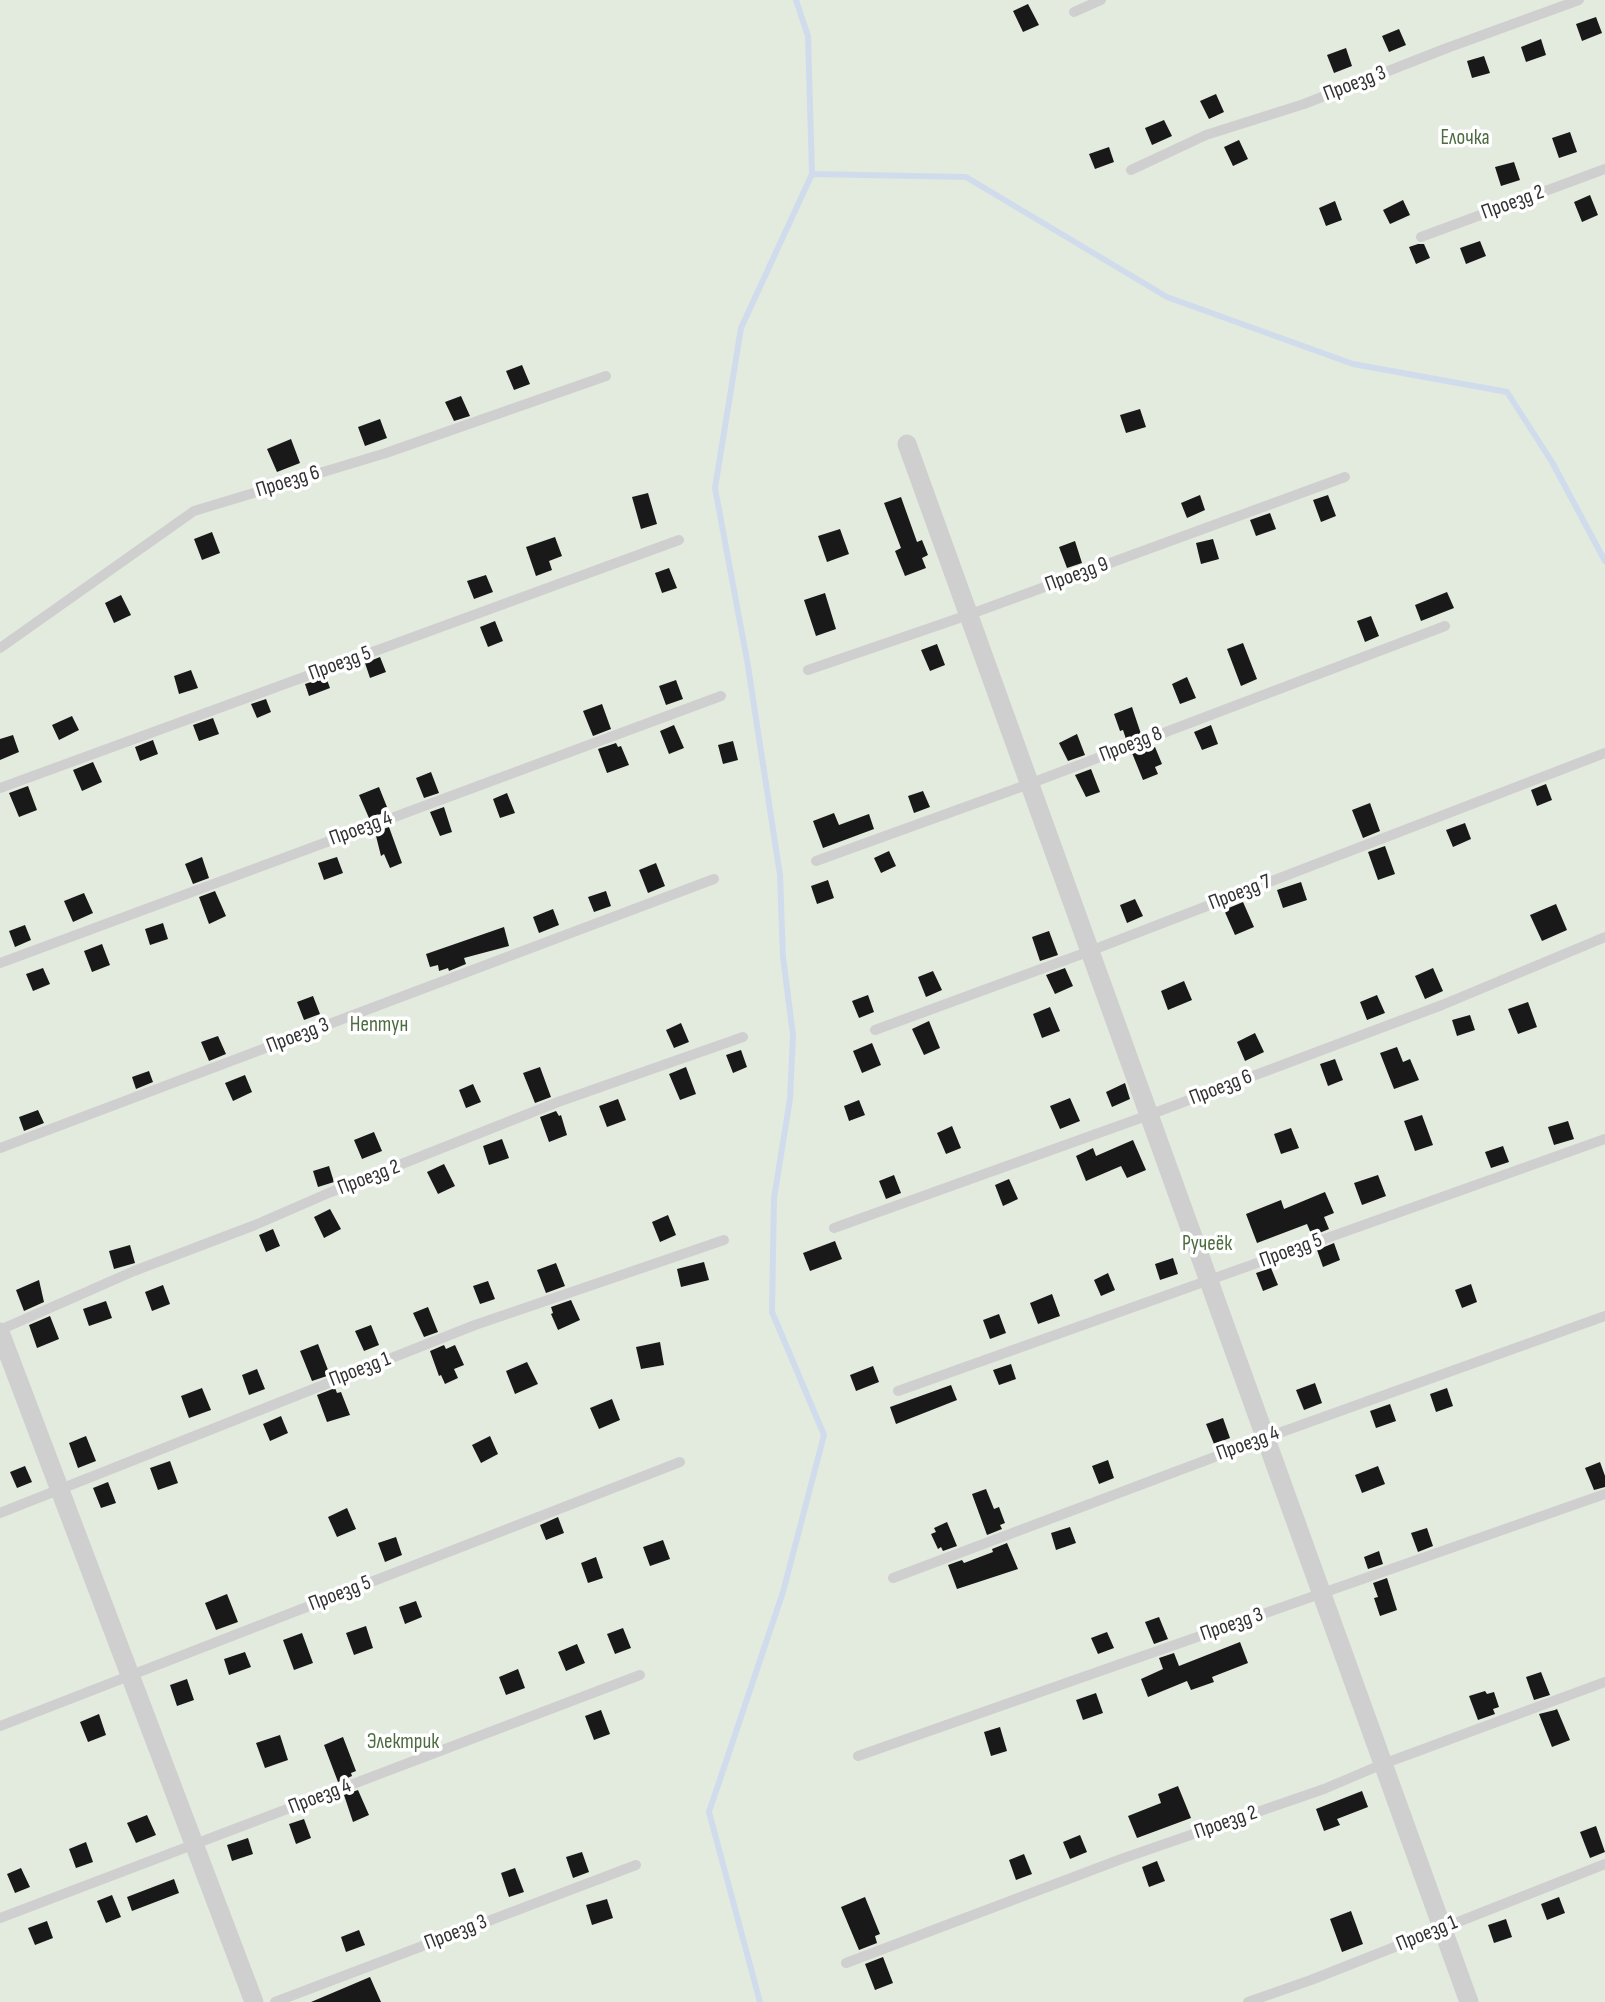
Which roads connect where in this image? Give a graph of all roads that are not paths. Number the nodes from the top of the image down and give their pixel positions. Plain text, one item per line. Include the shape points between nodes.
1 (1101, 0) edge
2 (1579, 0) edge
3 (1073, 12) dead end
4 (1605, 169) edge
5 (1131, 170) dead end
6 (1421, 237) dead end
7 (606, 376) dead end
8 (906, 444) dead end
9 (1345, 477) dead end
10 (680, 540) dead end
11 (968, 615) junction
12 (1445, 626) dead end
13 (0, 648) edge
14 (808, 670) dead end
15 (721, 695) dead end
16 (1605, 752) edge
17 (1029, 784) junction
18 (0, 788) edge
19 (816, 862) dead end
20 (714, 879) dead end
21 (1605, 937) edge
22 (1090, 951) junction
23 (0, 963) edge
24 (875, 1030) dead end
25 (743, 1037) dead end
26 (1149, 1115) junction
27 (1605, 1139) edge
28 (0, 1148) edge
29 (834, 1228) dead end
30 (724, 1240) dead end
31 (1208, 1280) junction
32 (1605, 1316) edge
33 (0, 1331) edge
34 (898, 1391) dead end
35 (1265, 1438) junction
36 (680, 1462) dead end
37 (59, 1488) junction
38 (1605, 1494) edge
39 (0, 1513) edge
40 (893, 1578) dead end
41 (1321, 1593) junction
42 (130, 1675) junction
43 (640, 1675) dead end
44 (1605, 1682) edge
45 (0, 1726) edge
46 (858, 1756) dead end
47 (1383, 1764) junction
48 (194, 1844) junction
49 (1605, 1864) edge
50 (636, 1865) dead end
51 (0, 1918) edge
52 (1442, 1927) junction
53 (846, 1963) dead end
54 (254, 2002) edge
55 (275, 2002) edge
56 (1248, 2002) edge
57 (1469, 2002) edge

1 - 3 lane
2 - 5 lane, Проезд 3 via 1304,104 1206,135
4 - 6 lane, Проезд 2
7 - 13 lane, Проезд 6 via 386,453 194,511
8 - 11 street
9 - 11 lane, Проезд 9
10 - 18 lane, Проезд 5
11 - 14 lane, Проезд 9
11 - 17 street
12 - 17 lane, Проезд 8
15 - 23 lane, Проезд 4
16 - 22 lane, Проезд 7
17 - 19 lane, Проезд 8
17 - 22 street
20 - 28 lane, Проезд 3
21 - 26 lane, Проезд 6 via 1442,1005
22 - 24 lane, Проезд 7
22 - 26 street
25 - 33 lane, Проезд 2 via 558,1102 134,1271
26 - 29 lane, Проезд 6
26 - 31 street
27 - 31 lane, Проезд 5
30 - 37 lane, Проезд 1 via 475,1325
31 - 34 lane, Проезд 5
31 - 35 street
32 - 35 lane, Проезд 4
33 - 37 street
35 - 40 lane, Проезд 4
35 - 41 street
36 - 42 lane, Проезд 5
37 - 39 lane, Проезд 1
37 - 42 street
38 - 41 lane, Проезд 3
41 - 46 lane, Проезд 3
41 - 47 street
42 - 45 lane, Проезд 5
42 - 48 street
43 - 48 lane, Проезд 4
44 - 47 lane, Проезд 2
47 - 52 street
47 - 53 lane, Проезд 2
48 - 51 lane, Проезд 4
48 - 54 street
49 - 52 lane, Проезд 1
50 - 55 lane, Проезд 3
52 - 56 lane, Проезд 1
52 - 57 street

